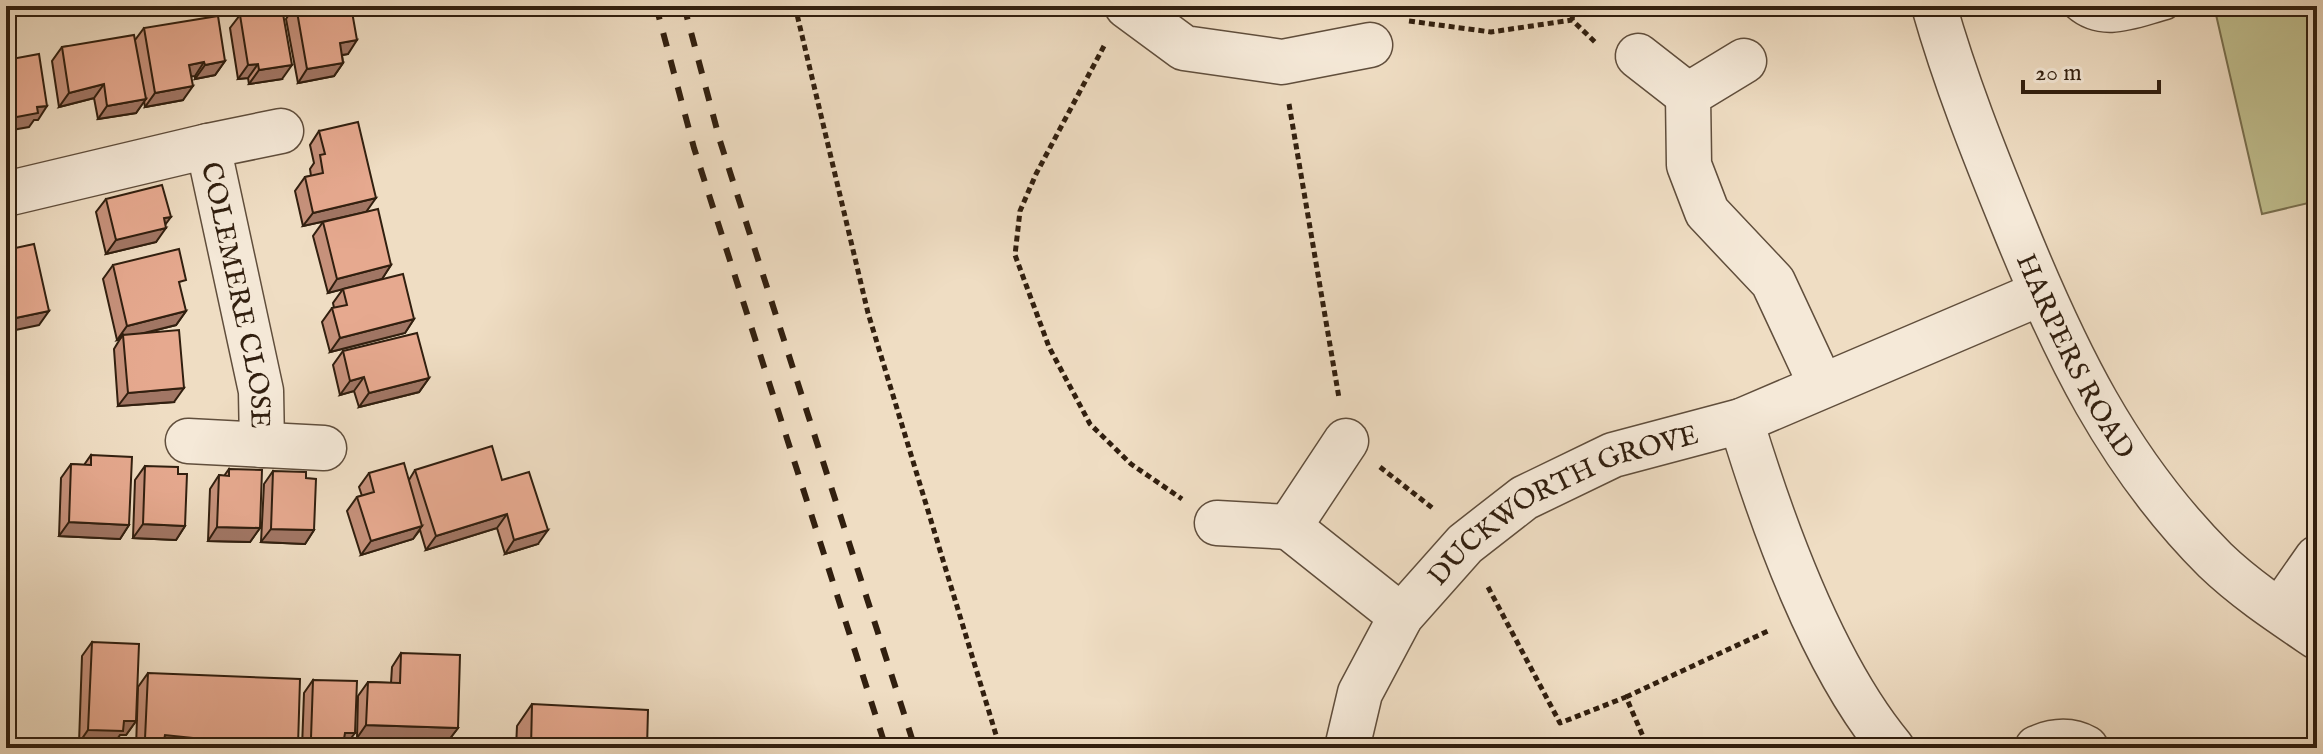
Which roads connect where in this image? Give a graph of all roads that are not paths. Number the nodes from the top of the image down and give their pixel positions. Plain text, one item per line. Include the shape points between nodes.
1 (2076, 6) edge
2 (2166, 6) edge
3 (1944, 9) edge
4 (1119, 20) edge
5 (1370, 45) road end
6 (1638, 56) road end
7 (1744, 61) dead end
8 (1688, 95) junction
9 (281, 131) dead end
10 (208, 146) junction
11 (6, 194) edge
12 (2041, 293) junction
13 (1821, 385) junction
14 (1741, 421) junction
15 (188, 441) dead end
16 (1346, 441) road end
17 (262, 445) junction
18 (324, 448) dead end
19 (1217, 523) road end
20 (1289, 527) junction
21 (2317, 558) edge
22 (2280, 611) junction
23 (1401, 616) junction
24 (2317, 637) edge
25 (1347, 748) edge
26 (1892, 748) edge
27 (2037, 748) edge
28 (2086, 748) edge

1 - 2 lane via 2108,21
3 - 12 street, HARPERS ROAD via 1982,149
4 - 5 street via 1184,48 1282,62
6 - 8 street
7 - 8 street
8 - 13 street via 1689,165 1707,212 1773,282
9 - 10 street, COLEMERE CLOSE
10 - 11 street, COLEMERE CLOSE
10 - 17 street, COLEMERE CLOSE via 261,391
12 - 13 street, DUCKWORTH GROVE
12 - 22 street, HARPERS ROAD via 2093,402 2143,477 2216,561
13 - 14 street, DUCKWORTH GROVE
14 - 23 street, DUCKWORTH GROVE via 1613,455 1524,498 1465,544
14 - 26 street, DUCKWORTH GROVE via 1768,511 1812,610 1869,720
15 - 17 street, COLEMERE CLOSE
16 - 20 street
17 - 18 street, COLEMERE CLOSE
19 - 20 street
20 - 23 street, DUCKWORTH GROVE
21 - 22 street
22 - 24 street, HARPERS ROAD
23 - 25 street, DUCKWORTH GROVE via 1360,693
27 - 28 street via 2076,742

